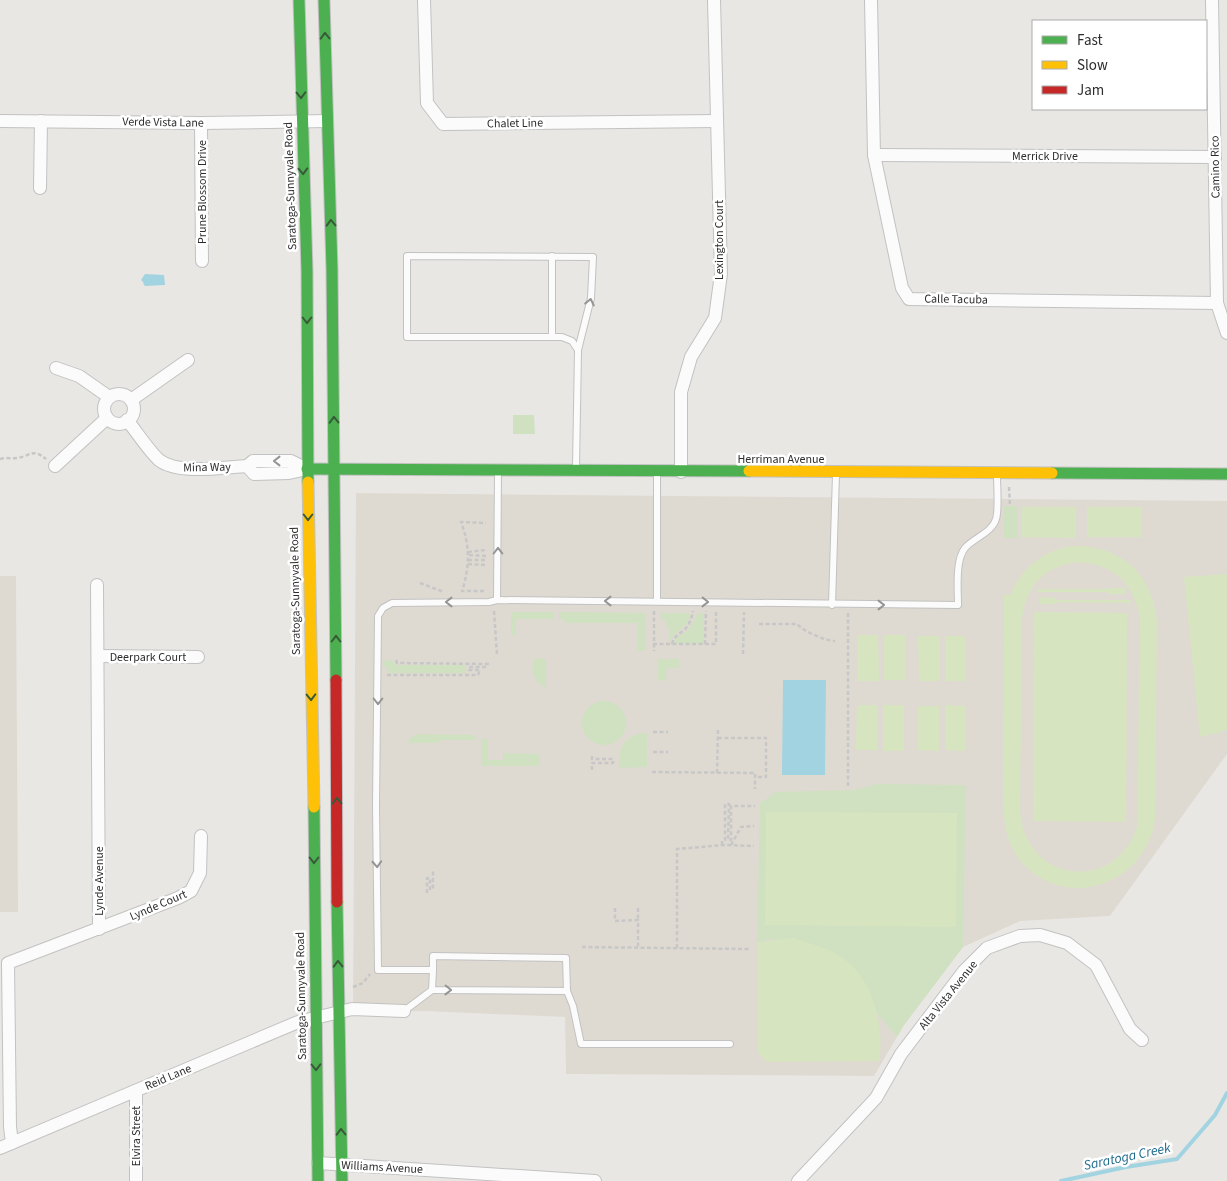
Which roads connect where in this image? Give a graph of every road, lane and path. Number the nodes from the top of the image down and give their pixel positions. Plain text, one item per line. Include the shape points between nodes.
1 (299, 0) edge
2 (324, 0) edge
3 (424, 0) edge
4 (714, 0) edge
5 (871, 0) edge
6 (1212, 0) edge
7 (0, 121) edge
8 (41, 121) junction
9 (327, 121) junction
10 (716, 121) junction
11 (301, 122) junction
12 (201, 123) junction
13 (874, 155) junction
14 (1215, 157) junction
15 (40, 188) dead end
16 (552, 256) junction
17 (202, 261) dead end
18 (1217, 303) junction
19 (1227, 333) edge
20 (552, 336) junction
21 (578, 350) junction
22 (188, 360) dead end
23 (56, 368) dead end
24 (109, 397) junction
25 (131, 400) junction
26 (107, 418) junction
27 (127, 420) junction
28 (0, 459) edge
29 (55, 466) joint
30 (307, 469) junction
31 (335, 469) junction
32 (498, 470) junction
33 (576, 471) junction
34 (657, 472) junction
35 (682, 472) junction
36 (836, 473) junction
37 (997, 473) junction
38 (1227, 474) edge
39 (1009, 486) dead end
40 (1010, 506) dead end
41 (486, 523) dead end
42 (486, 550) dead end
43 (468, 554) junction
44 (486, 556) dead end
45 (486, 560) dead end
46 (468, 562) junction
47 (486, 565) dead end
48 (420, 582) dead end
49 (97, 586) dead end
50 (484, 591) dead end
51 (450, 594) dead end
52 (497, 600) junction
53 (656, 602) junction
54 (832, 605) junction
55 (494, 611) dead end
56 (654, 611) dead end
57 (693, 611) dead end
58 (706, 611) dead end
59 (716, 611) dead end
60 (744, 612) dead end
61 (848, 613) dead end
62 (759, 624) dead end
63 (835, 641) dead end
64 (653, 644) junction
65 (672, 644) junction
66 (705, 644) junction
67 (654, 651) dead end
68 (743, 654) dead end
69 (497, 655) dead end
70 (98, 656) junction
71 (198, 657) dead end
72 (396, 660) dead end
73 (378, 675) junction
74 (718, 730) dead end
75 (653, 732) dead end
76 (668, 732) dead end
77 (718, 738) junction
78 (652, 752) dead end
79 (668, 752) dead end
80 (592, 756) dead end
81 (592, 771) dead end
82 (652, 772) dead end
83 (717, 773) junction
84 (755, 777) junction
85 (848, 786) dead end
86 (755, 789) dead end
87 (755, 806) dead end
88 (754, 826) dead end
89 (201, 836) dead end
90 (722, 845) junction
91 (731, 845) junction
92 (754, 846) dead end
93 (432, 871) dead end
94 (427, 893) dead end
95 (615, 908) dead end
96 (638, 908) dead end
97 (638, 920) junction
98 (99, 929) junction
99 (582, 948) dead end
100 (638, 948) junction
101 (677, 948) junction
102 (749, 949) dead end
103 (433, 970) junction
104 (432, 990) junction
105 (567, 991) junction
106 (404, 1011) joint
107 (338, 1012) junction
108 (315, 1018) junction
109 (1142, 1040) dead end
110 (730, 1044) dead end
111 (136, 1091) junction
112 (12, 1143) junction
113 (0, 1148) edge
114 (318, 1163) junction
115 (342, 1165) junction
116 (136, 1181) edge
117 (318, 1181) edge
118 (342, 1181) edge
119 (595, 1181) edge
120 (798, 1181) edge

1 -> 11 main road, Saratoga-Sunnyvale Road
9 -> 2 main road
3 - 10 street, Chalet Line via 427,103 443,124
4 - 10 street, Lexington Court
5 - 13 street, Calle Tacuba
6 - 14 street, Camino Rico
7 - 8 street, Verde Vista Lane
8 - 12 street, Verde Vista Lane
8 - 15 street
9 - 11 street, Verde Vista Lane
31 -> 9 main road
10 - 35 street, Lexington Court via 721,274 715,318 691,357 681,392
11 - 12 street, Verde Vista Lane
11 -> 30 main road, Saratoga-Sunnyvale Road via 307,271
12 - 17 street, Prune Blossom Drive
13 - 14 street, Merrick Drive
13 - 18 street, Calle Tacuba via 902,288 909,299
14 - 18 street, Camino Rico
16 - 20 lane
16 - 20 lane via 407,256 407,336
21 -> 16 lane via 592,298 593,257
18 - 19 street, Camino Rico
20 - 21 lane via 572,340
21 - 33 lane
22 - 25 street
23 - 24 street via 80,376
24 - 25 street via 123,395
24 - 26 street via 104,411
25 - 27 street via 133,414
26 - 27 street via 119,423
26 - 29 street
27 - 30 street, Mina Way via 159,459 172,467 247,466 253,461 291,461
28 - 29 path via 32,452
30 - 31 main road, Mina Way
30 -> 108 main road, Saratoga-Sunnyvale Road
31 - 32 main road, Herriman Avenue
107 -> 31 main road
32 - 33 main road, Herriman Avenue
52 -> 32 lane
33 - 34 main road, Herriman Avenue
34 - 35 main road, Herriman Avenue
34 - 53 lane
35 - 36 main road, Herriman Avenue
36 - 37 main road, Herriman Avenue
36 - 54 lane
37 - 38 main road, Herriman Avenue
54 -> 37 lane via 958,605 958,577 965,548 983,536 996,519
39 - 40 path
41 - 43 path via 461,522
42 - 43 path
43 - 44 path
43 - 46 path
45 - 46 path
46 - 47 path
46 - 50 path via 462,591
48 - 51 path
49 - 70 street, Lynde Avenue
53 -> 52 lane
52 -> 73 lane via 392,602 382,608 378,616
53 -> 54 lane
55 - 69 path
56 - 64 path
57 - 65 path via 688,625 676,635
58 - 66 path
59 - 66 path via 716,644
60 - 68 path
61 - 85 path
62 - 63 path via 797,624 820,638
64 - 65 path
64 - 67 path
65 - 66 path
70 - 71 street, Deerpark Court
70 - 98 street, Lynde Avenue
72 - 73 path via 397,663 488,665 469,666 469,670 480,670 478,675
73 -> 103 lane via 378,970
74 - 77 path
75 - 76 path
77 - 83 path
77 - 84 path via 766,738 766,777
78 - 79 path
80 - 81 path via 592,759 613,759 613,763 592,763
82 - 83 path
83 - 84 path via 755,773
84 - 86 path
87 - 90 path via 731,806 731,840 728,840 728,804 725,804 725,840
88 - 91 path via 741,827
89 - 98 street, Lynde Court via 200,873 191,891
90 - 91 path
90 - 101 path via 677,849
91 - 92 path
93 - 94 path via 433,889 430,889 430,878 427,878
95 - 97 path via 615,920
96 - 97 path
97 - 100 path
98 - 112 street, Lynde Avenue via 8,963
99 - 100 path
100 - 101 path
101 - 102 path
103 - 104 lane
103 - 105 lane via 433,956 566,958
104 -> 105 lane
104 - 106 lane
105 - 110 lane via 581,1044
106 - 107 street, Reid Lane via 357,1008
107 - 108 street, Reid Lane
115 -> 107 main road
108 - 111 street, Reid Lane via 298,1022
108 -> 114 main road, Saratoga-Sunnyvale Road
109 - 120 street, Alta Vista Avenue via 1130,1029 1096,965 1067,944 1040,935 1020,936 987,948 964,971 901,1054 876,1098
111 - 112 street, Reid Lane
111 - 116 street, Elvira Street
112 - 113 street, Reid Lane
114 - 115 street, Williams Avenue
114 - 117 main road, Saratoga-Sunnyvale Road
115 - 118 main road
115 - 119 street, Williams Avenue

